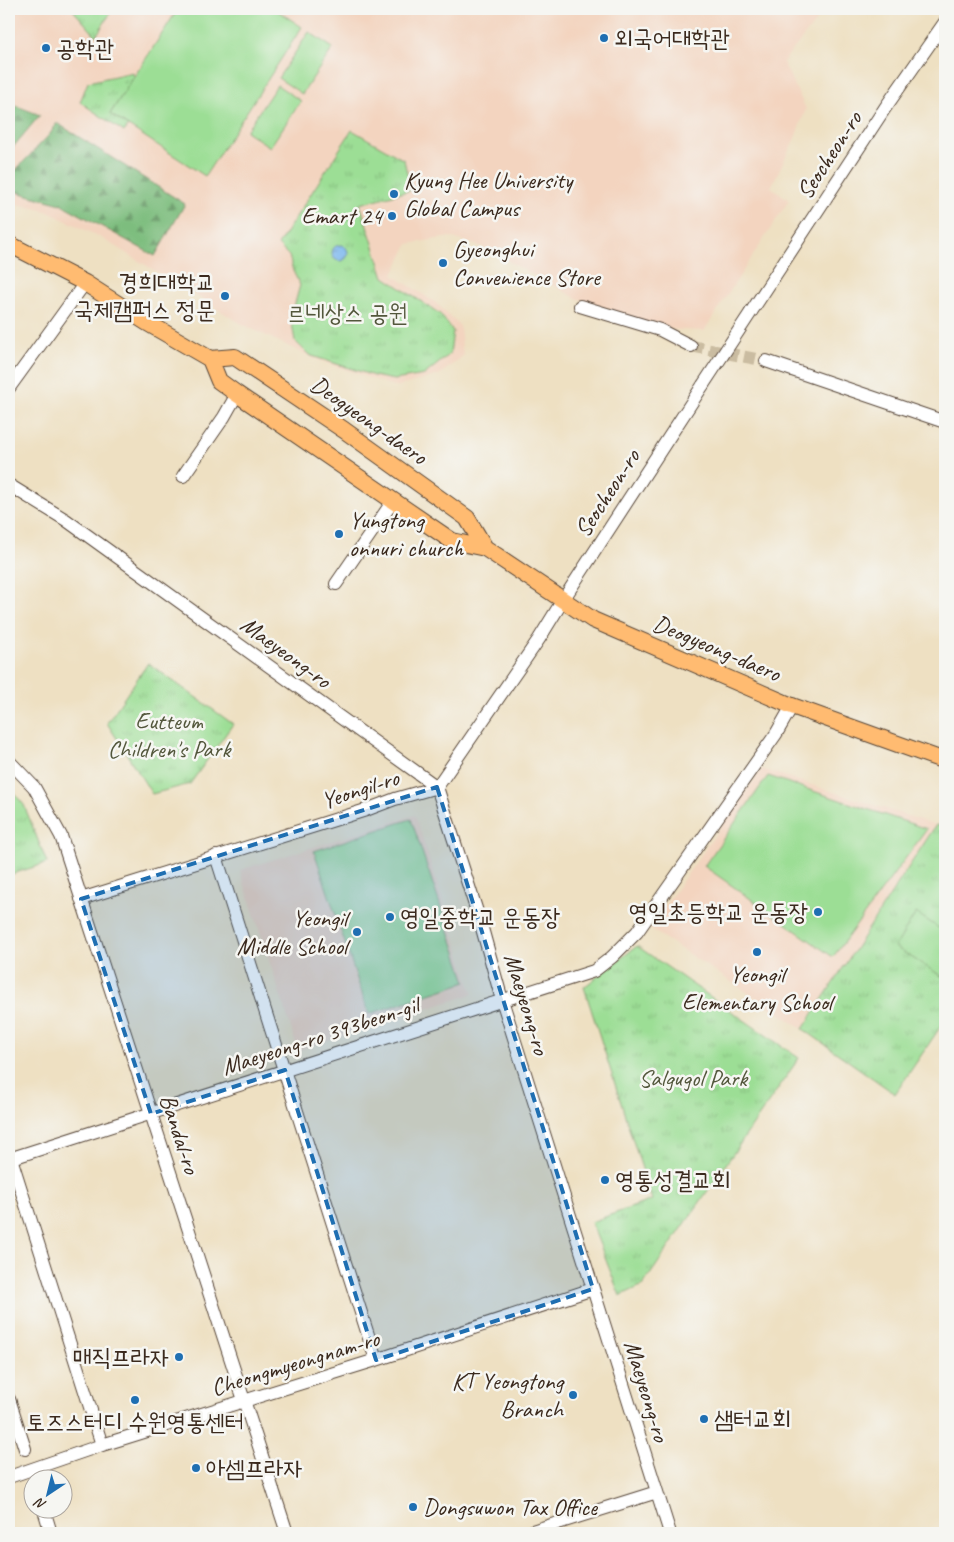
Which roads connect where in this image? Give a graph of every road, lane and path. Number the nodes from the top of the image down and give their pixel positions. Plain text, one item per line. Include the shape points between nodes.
1 (945, 22) edge
2 (9, 244) edge
3 (85, 283) junction
4 (580, 306) dead end
5 (691, 346) tunnel mouth
6 (210, 359) junction
7 (766, 361) tunnel mouth
8 (9, 388) edge
9 (237, 394) junction
10 (945, 422) edge
11 (183, 476) dead end
12 (9, 485) edge
13 (392, 501) junction
14 (485, 548) junction
15 (336, 584) dead end
16 (563, 600) junction
17 (792, 706) junction
18 (9, 761) edge
19 (945, 761) edge
20 (437, 787) junction
21 (216, 856) junction
22 (81, 900) junction
23 (502, 1000) junction
24 (285, 1070) junction
25 (151, 1114) junction
26 (10, 1159) edge
27 (594, 1289) junction
28 (376, 1360) junction
29 (9, 1399) edge
30 (244, 1402) junction
31 (102, 1445) junction
32 (25, 1449) dead end
33 (9, 1477) edge
34 (657, 1492) junction
35 (47, 1520) edge
36 (51, 1533) edge
37 (287, 1533) edge
38 (526, 1533) edge
39 (670, 1533) edge

1 - 16 street, Seocheon-ro, bridge via 884,108
2 - 3 main road
3 - 6 main road
3 - 8 street
4 - 5 street via 660,330
6 - 9 main road, Deogyeong-daero via 219,380
6 - 14 main road, Deogyeong-daero via 234,357 344,430 468,518
7 - 10 street
9 - 11 street
9 - 13 main road, Deogyeong-daero
12 - 20 street, Maeyeong-ro via 66,520
13 - 14 main road, Deogyeong-daero via 452,541
13 - 15 street
14 - 16 main road, Deogyeong-daero
16 - 17 main road, Deogyeong-daero via 593,620
16 - 20 street, Yeongil-ro via 540,639
17 - 19 main road, Deogyeong-daero
17 - 23 street, Maeyeong-ro 393beon-gil via 776,734 628,943 594,971
18 - 22 street, Bandal-ro via 34,787 61,836
20 - 21 street, Yeongil-ro
20 - 23 street, Maeyeong-ro
21 - 22 street, Yeongil-ro
21 - 24 street
22 - 25 street, Bandal-ro
23 - 24 street, Maeyeong-ro 393beon-gil
23 - 27 street, Maeyeong-ro
24 - 25 street, Maeyeong-ro 393beon-gil
24 - 28 street
25 - 26 street, Maeyeong-ro 393beon-gil
25 - 30 street, Bandal-ro
26 - 31 street
27 - 28 street, Cheongmyeongnam-ro
27 - 34 street, Maeyeong-ro
28 - 30 street, Cheongmyeongnam-ro
29 - 32 street
30 - 31 street, Cheongmyeongnam-ro
30 - 37 street, Bandal-ro
31 - 33 street, Cheongmyeongnam-ro
34 - 38 street
34 - 39 street, Maeyeong-ro
35 - 36 street

